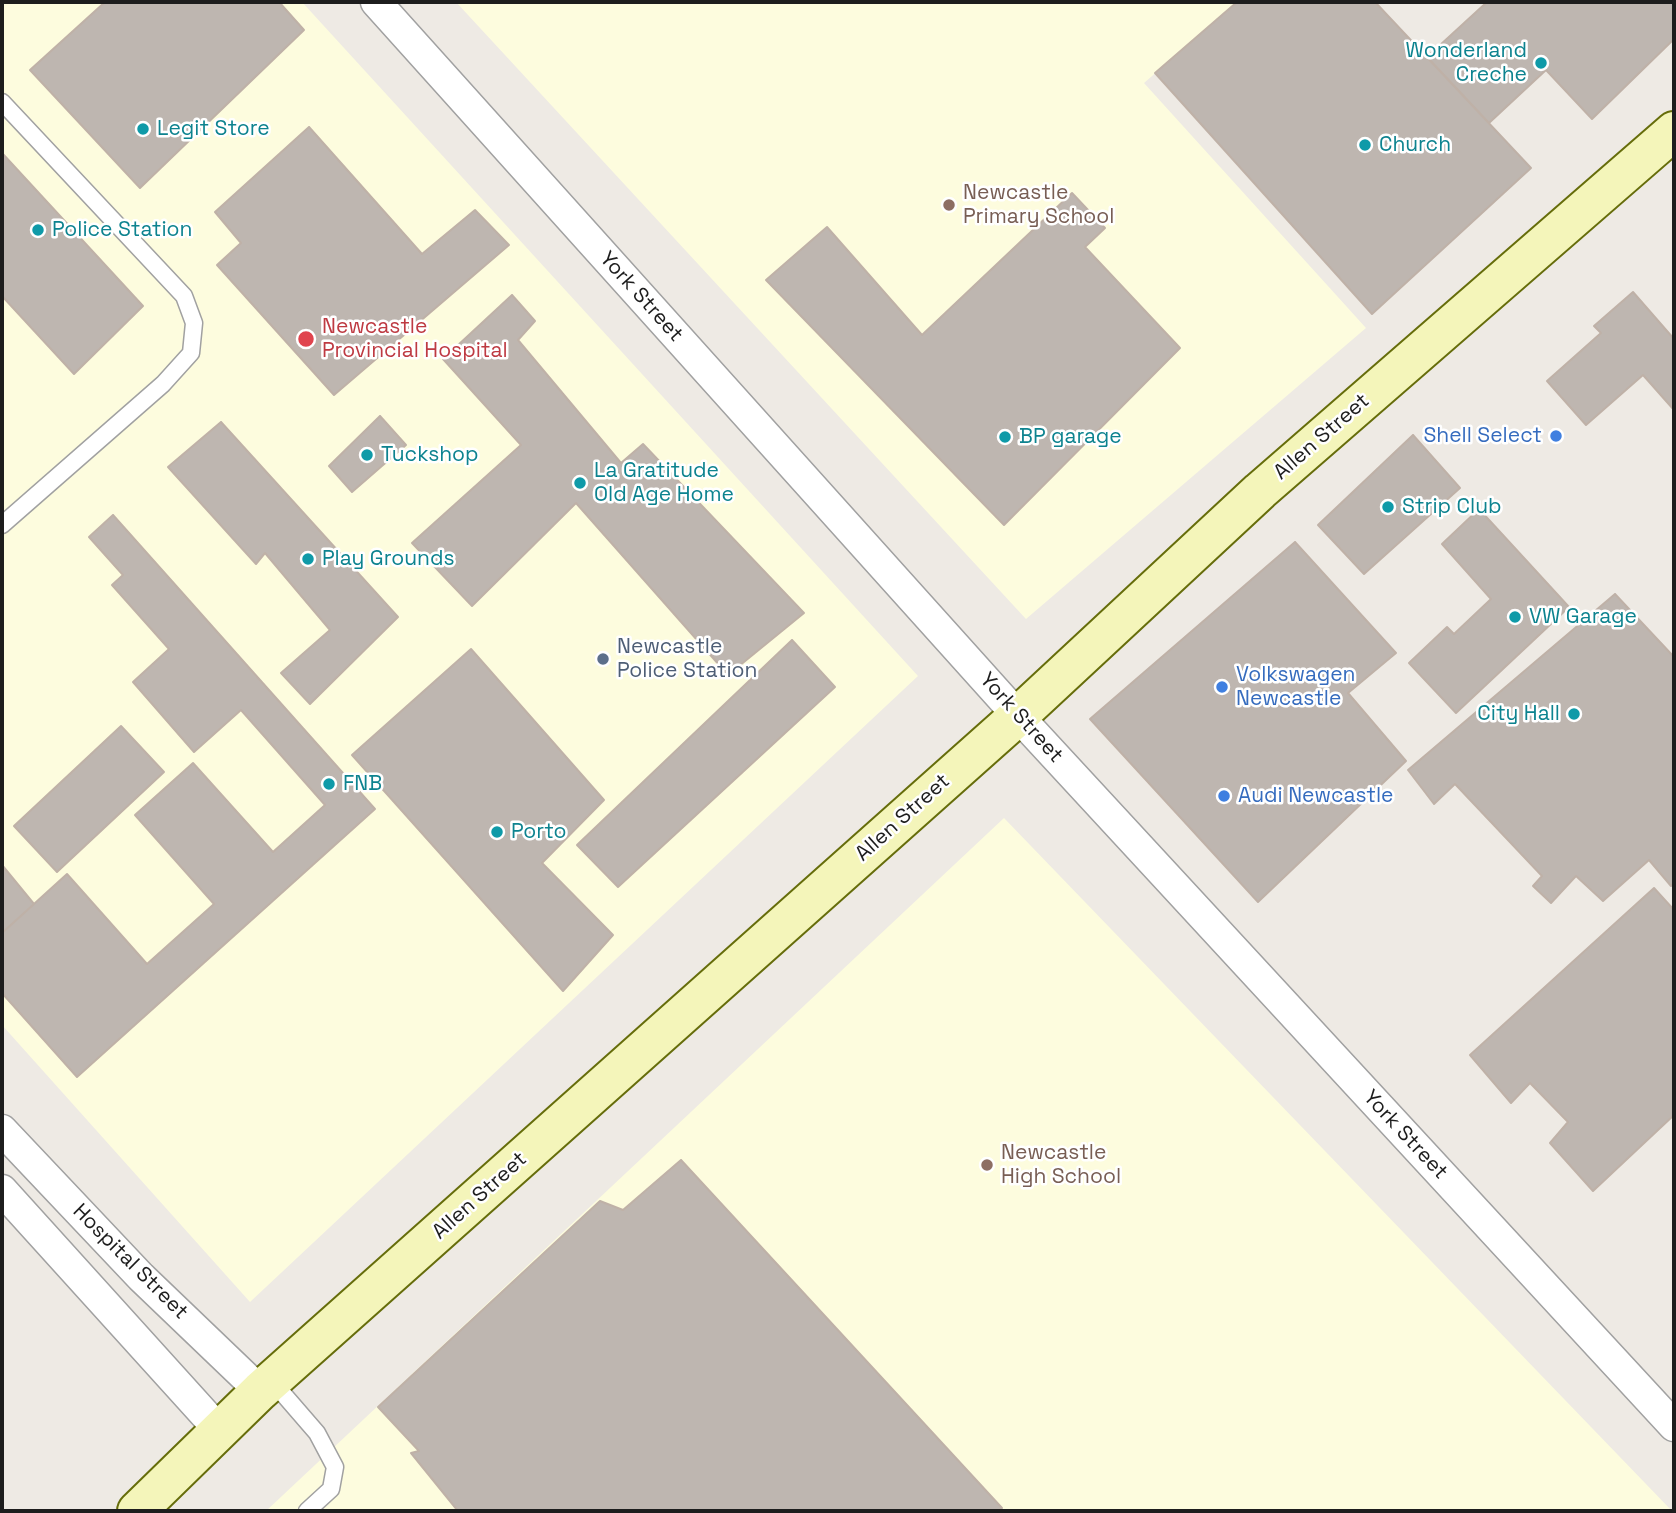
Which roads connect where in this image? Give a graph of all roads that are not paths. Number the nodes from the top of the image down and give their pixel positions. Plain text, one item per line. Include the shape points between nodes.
1 (376, 2) edge
2 (2, 102) edge
3 (1674, 131) edge
4 (2, 525) edge
5 (1018, 716) junction
6 (2, 1130) edge
7 (2, 1190) edge
8 (266, 1386) junction
9 (1674, 1426) edge
10 (220, 1431) junction
11 (137, 1511) edge
12 (307, 1511) edge

1 - 5 street, York Street
2 - 4 lane via 184,296 194,323 191,353 163,384
3 - 5 street, Allen Street via 1260,491
5 - 8 street, Allen Street
5 - 9 street, York Street
6 - 8 street, Hospital Street via 141,1277
7 - 10 street, Hospital Street
8 - 10 street, Allen Street
8 - 12 lane via 317,1433 335,1467 331,1489
10 - 11 street, Allen Street

